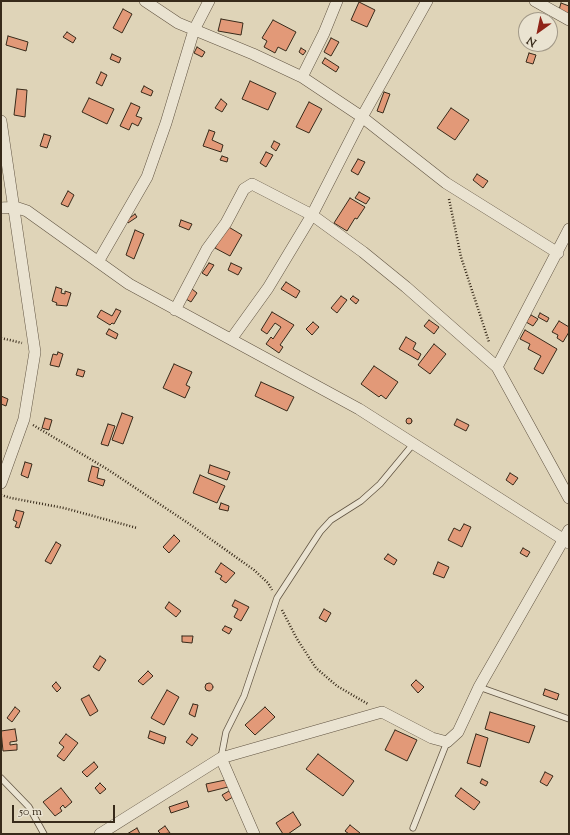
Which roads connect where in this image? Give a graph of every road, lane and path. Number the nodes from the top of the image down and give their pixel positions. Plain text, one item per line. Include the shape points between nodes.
1 (145, 1) edge
2 (209, 1) edge
3 (337, 1) edge
4 (427, 1) edge
5 (535, 1) edge
6 (569, 20) edge
7 (194, 30) junction
8 (302, 77) junction
9 (362, 117) junction
10 (1, 121) edge
11 (446, 183) junction
12 (1, 208) edge
13 (15, 208) junction
14 (312, 215) junction
15 (569, 230) edge
16 (558, 253) junction
17 (98, 262) junction
18 (175, 310) junction
19 (1, 338) edge
20 (232, 338) junction
21 (489, 345) dead end
22 (34, 346) junction
23 (497, 368) junction
24 (24, 419) junction
25 (415, 443) junction
26 (1, 483) edge
27 (1, 494) edge
28 (569, 498) edge
29 (137, 528) dead end
30 (569, 530) edge
31 (566, 542) edge
32 (277, 598) junction
33 (479, 687) junction
34 (382, 712) junction
35 (569, 719) edge
36 (448, 742) junction
37 (221, 758) junction
38 (1, 778) edge
39 (413, 828) dead end
40 (44, 834) edge
41 (100, 834) edge
42 (254, 834) edge

1 - 7 street via 178,23
2 - 7 street
3 - 8 street
4 - 9 street
5 - 6 street
7 - 8 street
7 - 17 street via 147,177
8 - 9 street
9 - 11 street
9 - 14 street
10 - 13 street
11 - 16 street
11 - 21 path via 462,257
12 - 13 street
13 - 17 street via 27,211
13 - 22 street
14 - 18 street via 256,185 249,185 207,249
14 - 20 street via 268,288
14 - 23 street via 406,287
15 - 16 street
16 - 23 street
17 - 18 street via 129,284
18 - 20 street
19 - 22 path
20 - 25 street via 360,409
22 - 24 street
23 - 28 street
24 - 26 street
24 - 32 path via 108,469 248,566 268,583
25 - 31 street
25 - 32 lane via 361,502 331,520 320,532
27 - 29 path
30 - 31 street
31 - 33 street
32 - 34 path via 297,639 316,668 336,686
32 - 37 lane via 244,696 226,732
33 - 35 lane
33 - 36 street via 458,732
34 - 36 street via 432,738
34 - 37 street
36 - 39 lane
37 - 41 street
37 - 42 street
38 - 40 lane via 29,807

